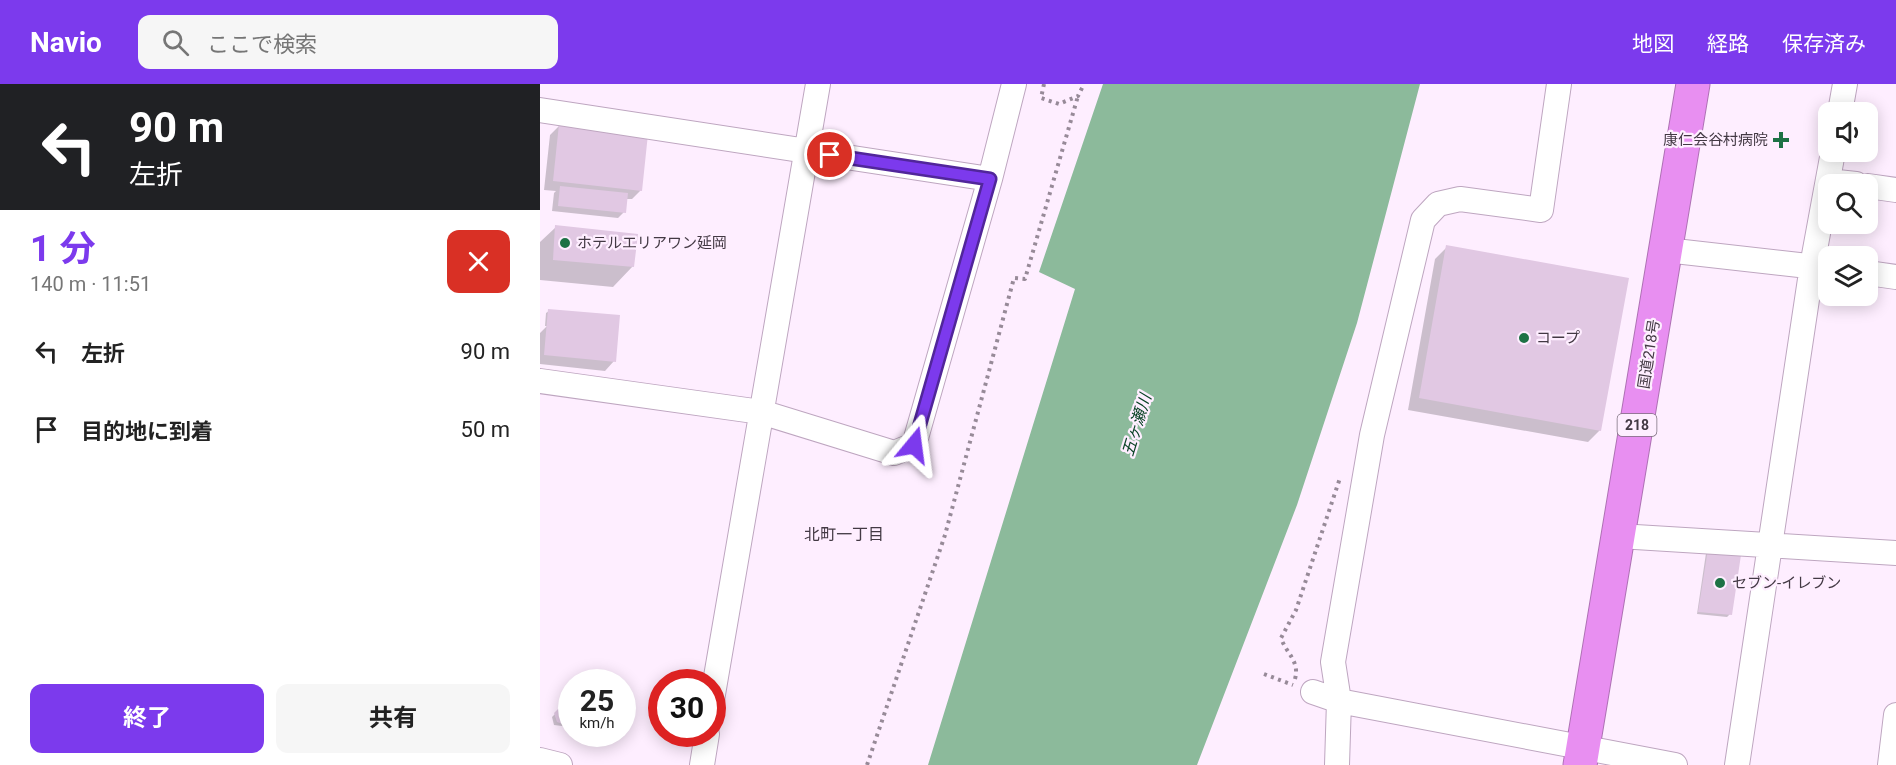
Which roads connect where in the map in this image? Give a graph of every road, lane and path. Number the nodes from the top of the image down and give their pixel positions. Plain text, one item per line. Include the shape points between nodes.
1 (818, 84) edge
2 (1014, 84) edge
3 (1044, 84) edge
4 (1084, 84) edge
5 (1559, 84) edge
6 (1693, 84) edge
7 (1845, 84) edge
8 (1078, 96) junction
9 (1842, 102) edge
10 (540, 110) edge
11 (807, 151) junction
12 (990, 179) junction
13 (1878, 187) edge
14 (1896, 190) edge
15 (1666, 250) junction
16 (1818, 267) edge
17 (1878, 274) edge
18 (1896, 277) edge
19 (1818, 278) edge
20 (540, 381) edge
21 (761, 412) junction
22 (1341, 477) dead end
23 (1619, 536) junction
24 (1770, 546) junction
25 (1896, 553) edge
26 (717, 669) edge
27 (1264, 674) dead end
28 (1303, 688) junction
29 (1339, 700) junction
30 (1896, 715) edge
31 (705, 747) edge
32 (1582, 756) edge
33 (540, 760) edge
34 (560, 765) edge
35 (702, 765) edge
36 (867, 765) edge
37 (1337, 765) edge
38 (1675, 765) edge
39 (1737, 765) edge
40 (1890, 765) edge

1 - 11 street
2 - 12 street
3 - 8 path via 1041,98 1059,104
4 - 8 path
5 - 29 street via 1541,210 1460,199 1438,204 1423,220 1372,435 1333,662
6 - 15 highway, 国道218号 / 218
7 - 9 street
8 - 36 path via 1025,279 1014,278 945,535
10 - 11 street
11 - 12 street
11 - 21 street
12 - 21 street via 914,445 894,453
13 - 14 street
15 - 16 street
15 - 23 highway, 国道218号 / 218
17 - 18 street
19 - 24 street
20 - 21 street
21 - 26 street
22 - 28 path via 1296,610 1281,639 1292,655
23 - 24 street
23 - 32 highway, 国道218号 / 218
24 - 25 street
24 - 39 street
27 - 28 path
28 - 29 street
29 - 32 street
29 - 37 street
30 - 40 street
31 - 35 street
32 - 38 street
33 - 34 street

